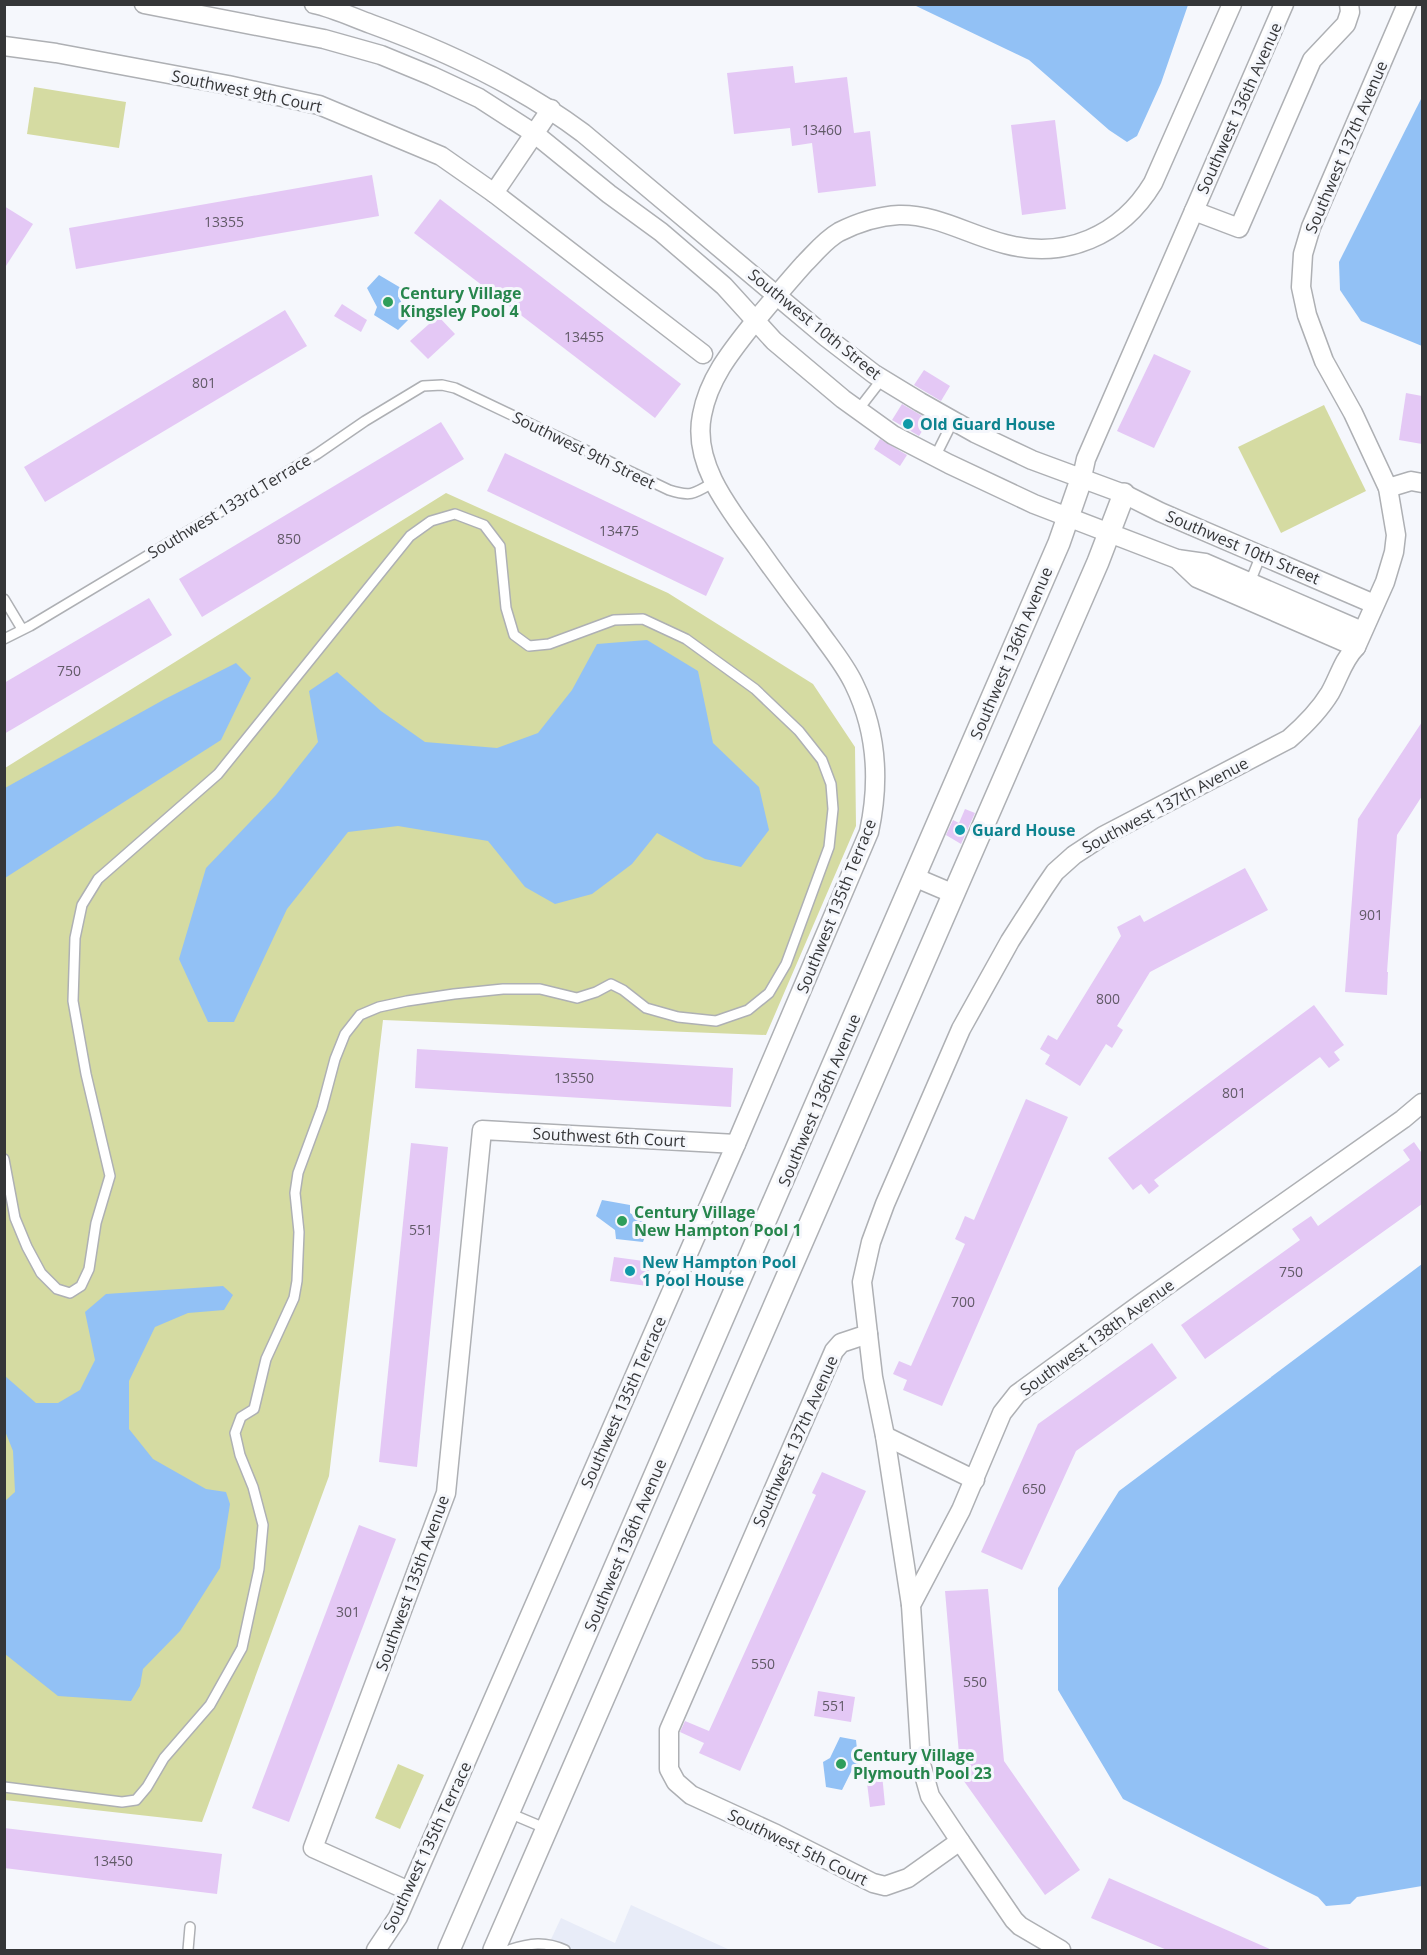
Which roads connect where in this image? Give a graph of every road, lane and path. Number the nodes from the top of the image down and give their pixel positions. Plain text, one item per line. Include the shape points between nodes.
1 (144, 4) edge
2 (314, 4) edge
3 (1232, 4) edge
4 (1284, 4) edge
5 (1349, 4) edge
6 (1407, 4) edge
7 (4, 46) edge
8 (551, 109) junction
9 (535, 134) junction
10 (494, 193) junction
11 (1194, 212) junction
12 (776, 295) junction
13 (756, 320) junction
14 (703, 354) dead end
15 (882, 379) junction
16 (455, 388) joint
17 (858, 410) junction
18 (953, 421) junction
19 (935, 457) junction
20 (1082, 477) junction
21 (714, 482) junction
22 (1422, 483) edge
23 (1388, 488) junction
24 (1124, 494) junction
25 (1069, 517) junction
26 (1109, 532) junction
27 (1261, 555) junction
28 (1177, 559) junction
29 (1250, 582) junction
30 (4, 599) edge
31 (1374, 604) junction
32 (22, 629) junction
33 (4, 639) edge
34 (1359, 639) junction
35 (914, 877) junction
36 (954, 894) junction
37 (1422, 1103) edge
38 (482, 1130) joint
39 (736, 1144) junction
40 (4, 1159) edge
41 (868, 1334) junction
42 (885, 1436) junction
43 (975, 1480) junction
44 (911, 1605) junction
45 (4, 1787) edge
46 (691, 1795) joint
47 (509, 1813) junction
48 (547, 1829) junction
49 (960, 1841) junction
50 (409, 1891) junction
51 (190, 1927) dead end
52 (188, 1950) edge
53 (376, 1950) edge
54 (449, 1950) edge
55 (494, 1950) edge
56 (509, 1950) edge
57 (565, 1950) edge
58 (1061, 1950) edge

1 - 9 street, Southwest 10th Street via 324,39 381,55 479,98
2 - 8 street, Southwest 10th Street via 427,45
3 - 12 street, Southwest 135th Terrace via 1153,183 1129,213 1103,233 1071,246 1038,250 1004,244 943,222 900,215 878,218 834,235
4 - 11 street, Southwest 136th Avenue
5 - 11 street, Southwest 136th Avenue via 1346,24 1312,60 1239,228
6 - 23 street, Southwest 137th Avenue via 1303,254 1302,287 1307,315 1323,359
7 - 10 street, Southwest 9th Court via 319,105 447,159
8 - 9 street
8 - 12 street, Southwest 10th Street
9 - 10 street
9 - 13 street, Southwest 10th Street via 661,232 724,286
10 - 14 street, Southwest 9th Court
11 - 20 street, Southwest 136th Avenue via 1086,459
12 - 13 street, Southwest 135th Terrace
12 - 15 street, Southwest 10th Street
13 - 17 street, Southwest 10th Street via 774,341
13 - 21 street, Southwest 135th Terrace via 721,366 705,400 701,434
15 - 17 lane
15 - 18 street, Southwest 10th Street
16 - 21 lane, Southwest 9th Street via 669,490 686,495
16 - 32 lane, Southwest 133rd Terrace via 423,386 317,454
17 - 19 street, Southwest 10th Street via 892,435
18 - 19 lane
18 - 20 street, Southwest 10th Street via 1032,459
19 - 25 street, Southwest 10th Street
20 - 24 street, Southwest 10th Street
20 - 25 street, Southwest 136th Avenue
21 - 39 street, Southwest 135th Terrace via 846,670 869,724 876,764 869,832
22 - 23 street via 1411,481
23 - 31 street, Southwest 137th Avenue via 1396,542 1385,582
24 - 26 street
24 - 27 street, Southwest 10th Street
25 - 26 street, Southwest 10th Street
25 - 35 street, Southwest 136th Avenue
26 - 28 street, Southwest 10th Street
26 - 36 street
27 - 29 lane
27 - 31 street, Southwest 10th Street
28 - 29 street, Southwest 10th Street via 1205,562
28 - 34 street, Southwest 10th Street via 1197,578
29 - 34 street, Southwest 10th Street
30 - 32 lane
31 - 34 street, Southwest 137th Avenue
32 - 33 lane, Southwest 133rd Terrace
34 - 41 street, Southwest 137th Avenue via 1330,693 1311,719 1289,739 1103,836 1055,872 1010,941 961,1029 885,1204 862,1282
35 - 36 street
35 - 47 street, Southwest 136th Avenue
36 - 48 street
37 - 43 street, Southwest 138th Avenue via 1017,1394 1002,1413
38 - 39 street, Southwest 6th Court
38 - 50 street, Southwest 135th Avenue via 446,1493 313,1848
39 - 50 street, Southwest 135th Terrace
40 - 45 lane via 15,1218 27,1247 41,1273 57,1288 70,1293 81,1286 89,1269 96,1223 110,1176 73,1001 75,938 82,905 98,879 219,774 410,536 431,521 455,514 484,525 500,546 506,608 514,635 529,646 549,644 614,620 643,619 687,639 755,689 799,730 822,760 831,784 829,847 786,964 769,993 748,1010 716,1021 678,1017 646,1008 611,984 577,998 540,989 503,989 379,1007 360,1015 345,1034 335,1059 298,1173 295,1193 300,1232 294,1298 266,1359 254,1409 241,1417 235,1433 263,1525 259,1569 242,1648 210,1706 164,1758 136,1800 122,1802
41 - 42 street
41 - 46 street, Southwest 137th Avenue via 841,1343 834,1351 669,1730 669,1769 676,1782
42 - 43 street
42 - 44 street
43 - 44 street, Southwest 138th Avenue
44 - 49 street via 921,1764 930,1796
46 - 49 street, Southwest 5th Court via 885,1886 908,1878
47 - 48 lane
47 - 54 street, Southwest 136th Avenue
48 - 55 street
49 - 58 street via 1014,1920
50 - 53 street, Southwest 135th Terrace via 398,1917
51 - 52 lane
56 - 57 lane via 526,1944 552,1944

